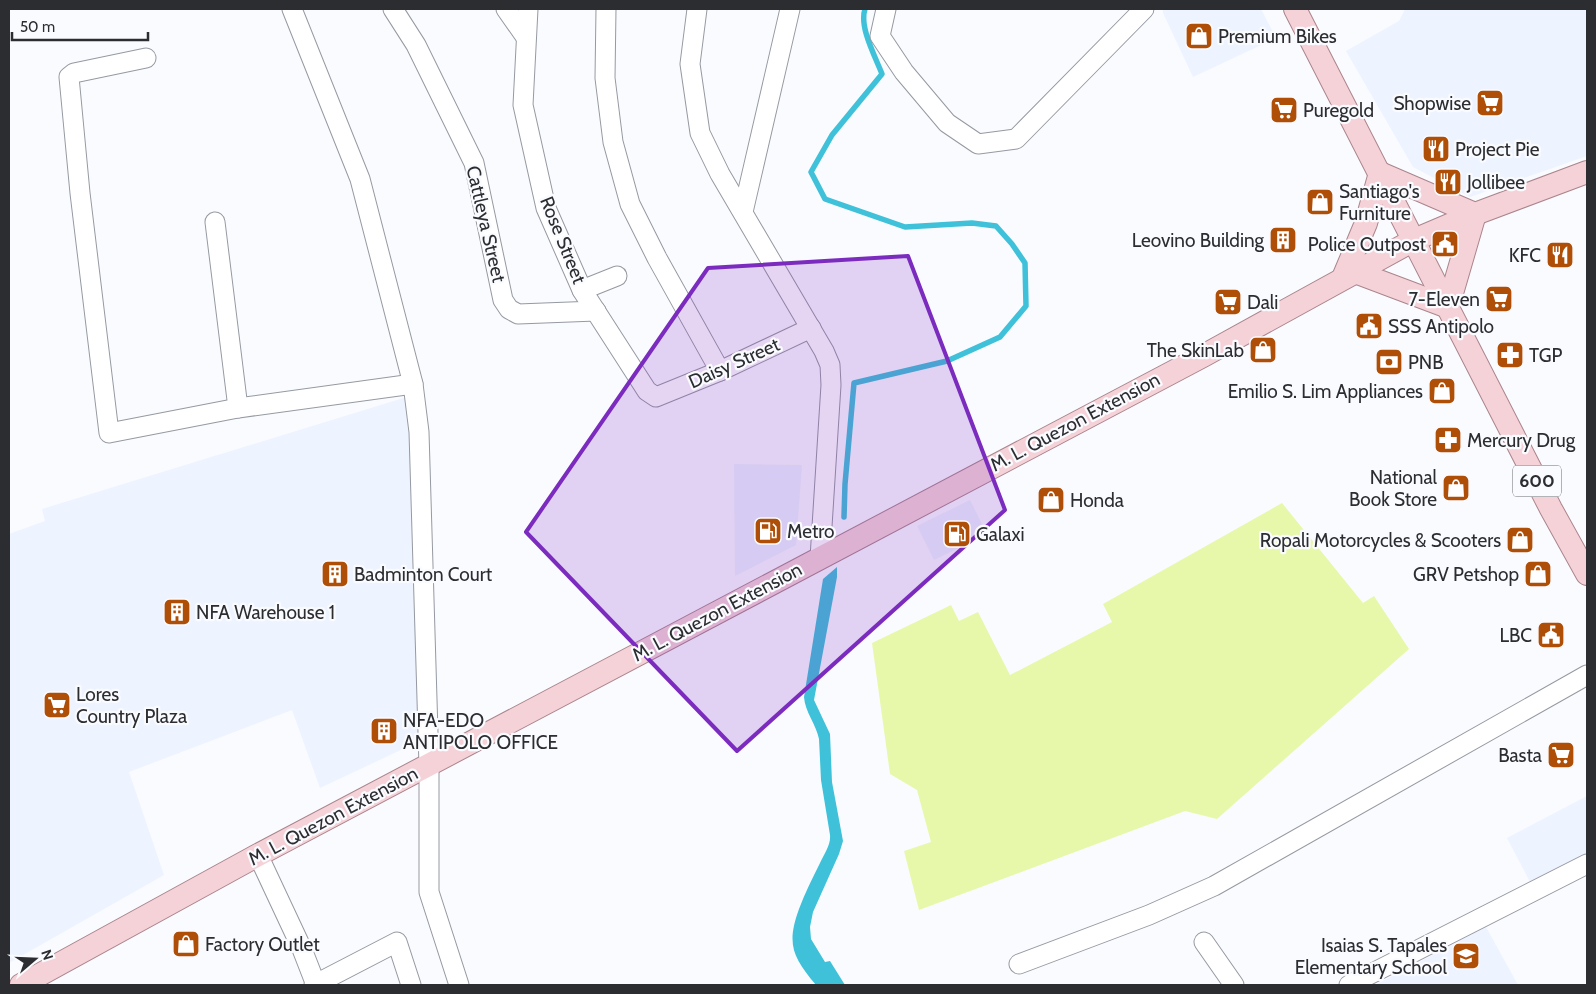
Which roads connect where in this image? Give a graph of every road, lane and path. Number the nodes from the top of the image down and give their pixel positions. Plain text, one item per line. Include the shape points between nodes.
1 (292, 9) edge
2 (393, 9) edge
3 (506, 9) edge
4 (528, 9) edge
5 (606, 9) edge
6 (697, 9) edge
7 (790, 9) edge
8 (886, 9) edge
9 (1144, 9) edge
10 (1295, 9) edge
11 (525, 36) junction
12 (146, 58) dead end
13 (1587, 172) edge
14 (1380, 173) junction
15 (743, 212) junction
16 (1475, 214) junction
17 (215, 222) dead end
18 (1414, 240) junction
19 (1349, 275) junction
20 (617, 276) dead end
21 (582, 290) junction
22 (1448, 307) junction
23 (596, 311) junction
24 (811, 328) junction
25 (720, 371) junction
26 (413, 384) junction
27 (656, 397) joint
28 (238, 408) junction
29 (820, 558) junction
30 (1587, 574) edge
31 (1587, 675) edge
32 (429, 766) junction
33 (258, 855) junction
34 (1587, 864) edge
35 (1204, 942) dead end
36 (1019, 964) dead end
37 (22, 985) edge
38 (315, 985) edge
39 (411, 985) edge
40 (459, 985) edge
41 (1234, 985) edge
42 (1349, 985) edge

1 - 26 street via 360,179
2 - 23 street, Cattleya Street via 416,45 474,163 503,300 509,309 518,314
3 - 11 street
4 - 11 street, Rose Street
5 - 25 street via 604,78 613,142 630,204
6 - 15 street via 690,64 700,133
7 - 15 street
8 - 9 street via 880,36 904,72 947,123 978,144 1016,139
10 - 14 main road, 600
11 - 21 street, Rose Street via 523,105 546,208
12 - 28 street via 74,73 69,77 108,433
13 - 16 main road, M. L. Quezon Extension
14 - 16 main road
14 - 18 main road, 600
14 - 19 main road
15 - 24 street
16 - 18 main road, M. L. Quezon Extension
16 - 22 main road
17 - 28 street
18 - 19 main road, M. L. Quezon Extension
18 - 22 main road, 600
19 - 22 main road
19 - 29 main road, M. L. Quezon Extension
20 - 21 street
21 - 23 street, Rose Street
22 - 30 main road, 600
23 - 27 street, Rose Street via 647,391
24 - 25 street, Daisy Street
24 - 29 street via 830,365 831,385
25 - 27 street, Daisy Street
26 - 28 street
26 - 32 street via 419,432
29 - 32 main road, M. L. Quezon Extension
31 - 36 street via 1214,886 1149,915
32 - 33 main road, M. L. Quezon Extension
32 - 40 street via 429,892
33 - 37 main road, M. L. Quezon Extension
33 - 38 street via 302,949
34 - 42 street
35 - 41 street
38 - 39 street via 397,942

